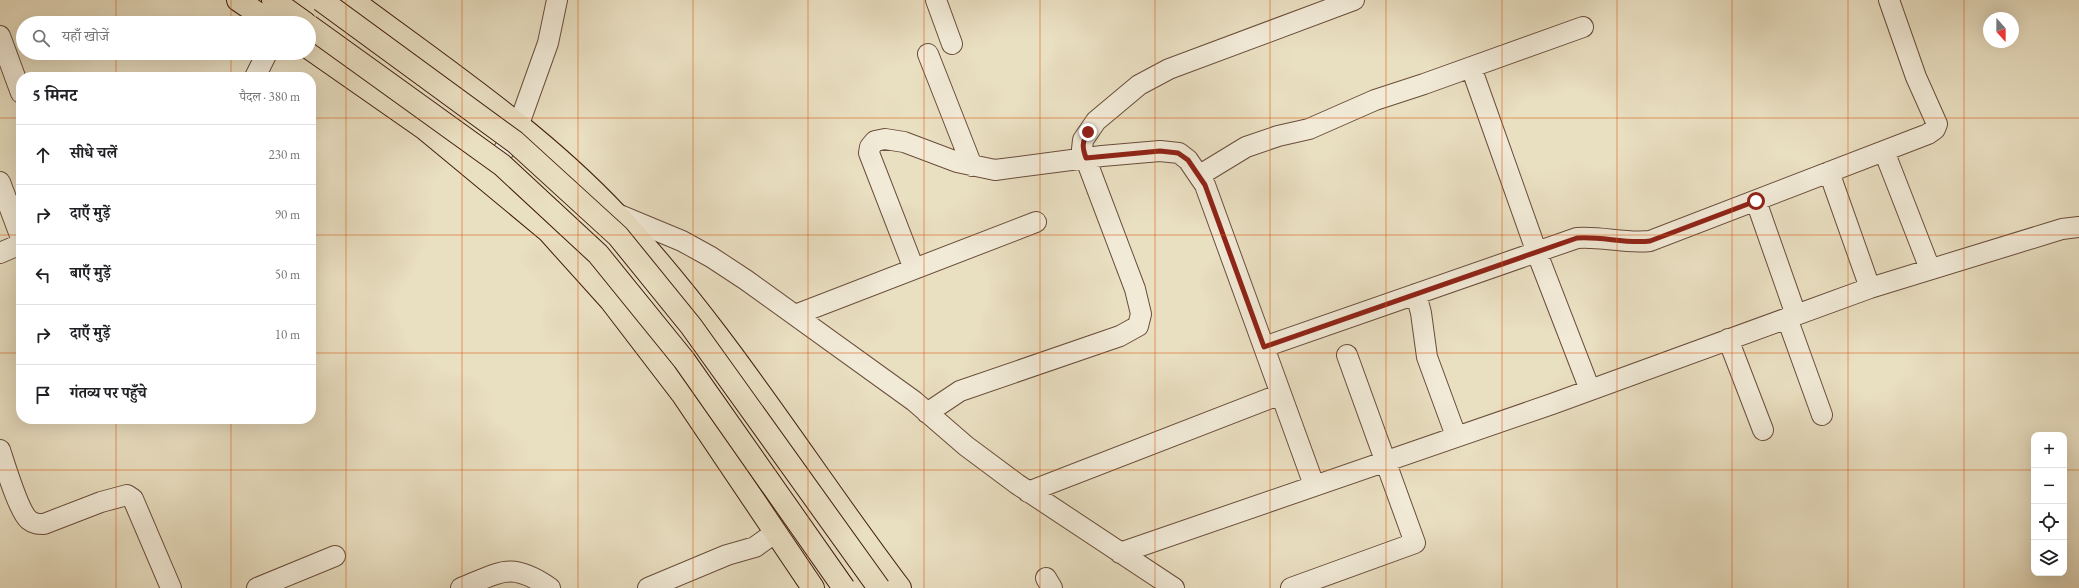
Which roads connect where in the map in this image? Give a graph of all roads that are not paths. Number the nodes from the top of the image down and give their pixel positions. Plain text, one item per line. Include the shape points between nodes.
1 (238, 0) edge
2 (273, 0) edge
3 (321, 0) edge
4 (352, 0) edge
5 (557, 0) edge
6 (936, 0) edge
7 (1354, 0) edge
8 (1889, 0) edge
9 (262, 16) edge
10 (295, 16) edge
11 (1583, 27) dead end
12 (316, 31) edge
13 (0, 36) edge
14 (952, 44) dead end
15 (316, 53) edge
16 (928, 54) dead end
17 (264, 60) edge
18 (1471, 67) junction
19 (258, 72) edge
20 (16, 79) edge
21 (519, 124) junction
22 (1884, 151) junction
23 (1086, 158) junction
24 (972, 166) junction
25 (1829, 172) junction
26 (1200, 175) junction
27 (487, 180) junction
28 (0, 182) edge
29 (1756, 201) junction
30 (617, 214) junction
31 (1036, 222) dead end
32 (16, 225) edge
33 (2079, 227) edge
34 (16, 246) edge
35 (0, 252) edge
36 (1537, 253) junction
37 (914, 269) junction
38 (1930, 269) junction
39 (1870, 288) junction
40 (1416, 294) junction
41 (795, 315) junction
42 (1792, 316) junction
43 (1728, 340) junction
44 (1264, 347) junction
45 (1347, 355) dead end
46 (1590, 390) junction
47 (1281, 394) junction
48 (927, 412) junction
49 (1822, 415) dead end
50 (1763, 430) dead end
51 (1456, 436) junction
52 (0, 450) edge
53 (1385, 460) junction
54 (1314, 485) junction
55 (1028, 492) junction
56 (776, 532) junction
57 (1120, 553) junction
58 (335, 556) dead end
59 (171, 588) edge
60 (257, 588) edge
61 (461, 588) edge
62 (550, 588) edge
63 (648, 588) edge
64 (813, 588) edge
65 (844, 588) edge
66 (879, 588) edge
67 (900, 588) edge
68 (1174, 588) edge
69 (1291, 588) edge

1 - 9 main road
2 - 10 main road
3 - 66 main road, bridge via 515,142 618,236 691,326
4 - 21 main road
5 - 21 street via 548,43
6 - 14 street
7 - 23 street via 1169,69 1139,85 1096,121 1088,132 1083,140 1082,149
8 - 22 street via 1916,76 1937,124 1928,134
11 - 18 street
12 - 65 main road, bridge via 502,165 598,254 684,360
13 - 20 street
15 - 27 main road via 425,128
16 - 24 street
17 - 19 street
18 - 26 street via 1369,102 1309,129 1246,147
18 - 36 street
21 - 27 street
21 - 30 main road
22 - 25 street
22 - 38 street
23 - 24 street via 995,170
23 - 26 street via 1160,151 1178,153 1188,160
23 - 48 street via 1135,290 1141,314 1138,326 1120,336 960,391
24 - 37 street via 904,142 885,139 875,141 870,147 869,153
25 - 29 street
25 - 39 street
26 - 44 street
27 - 56 main road via 548,231 611,301 683,395
28 - 32 street
29 - 36 street via 1650,241 1634,243 1590,237 1577,238
29 - 42 street
30 - 41 street via 682,241 711,257
30 - 67 main road via 692,302
31 - 37 street
33 - 38 street via 2062,229
34 - 35 street
36 - 40 street
36 - 46 street
37 - 41 street
38 - 39 street
39 - 42 street
40 - 44 street
40 - 51 street via 1427,357
41 - 48 street
42 - 43 street
42 - 49 street
43 - 46 street
43 - 50 street
44 - 47 street
45 - 53 street
46 - 51 street
47 - 54 street
47 - 55 street
48 - 55 street via 966,446
51 - 53 street
52 - 59 street via 22,508 28,519 35,524 44,524 101,502 128,495
53 - 54 street
53 - 69 street via 1415,543
54 - 57 street
55 - 57 street
56 - 63 street via 755,547 727,555
56 - 64 main road
57 - 68 street
58 - 60 street
61 - 62 street via 514,570 528,574

